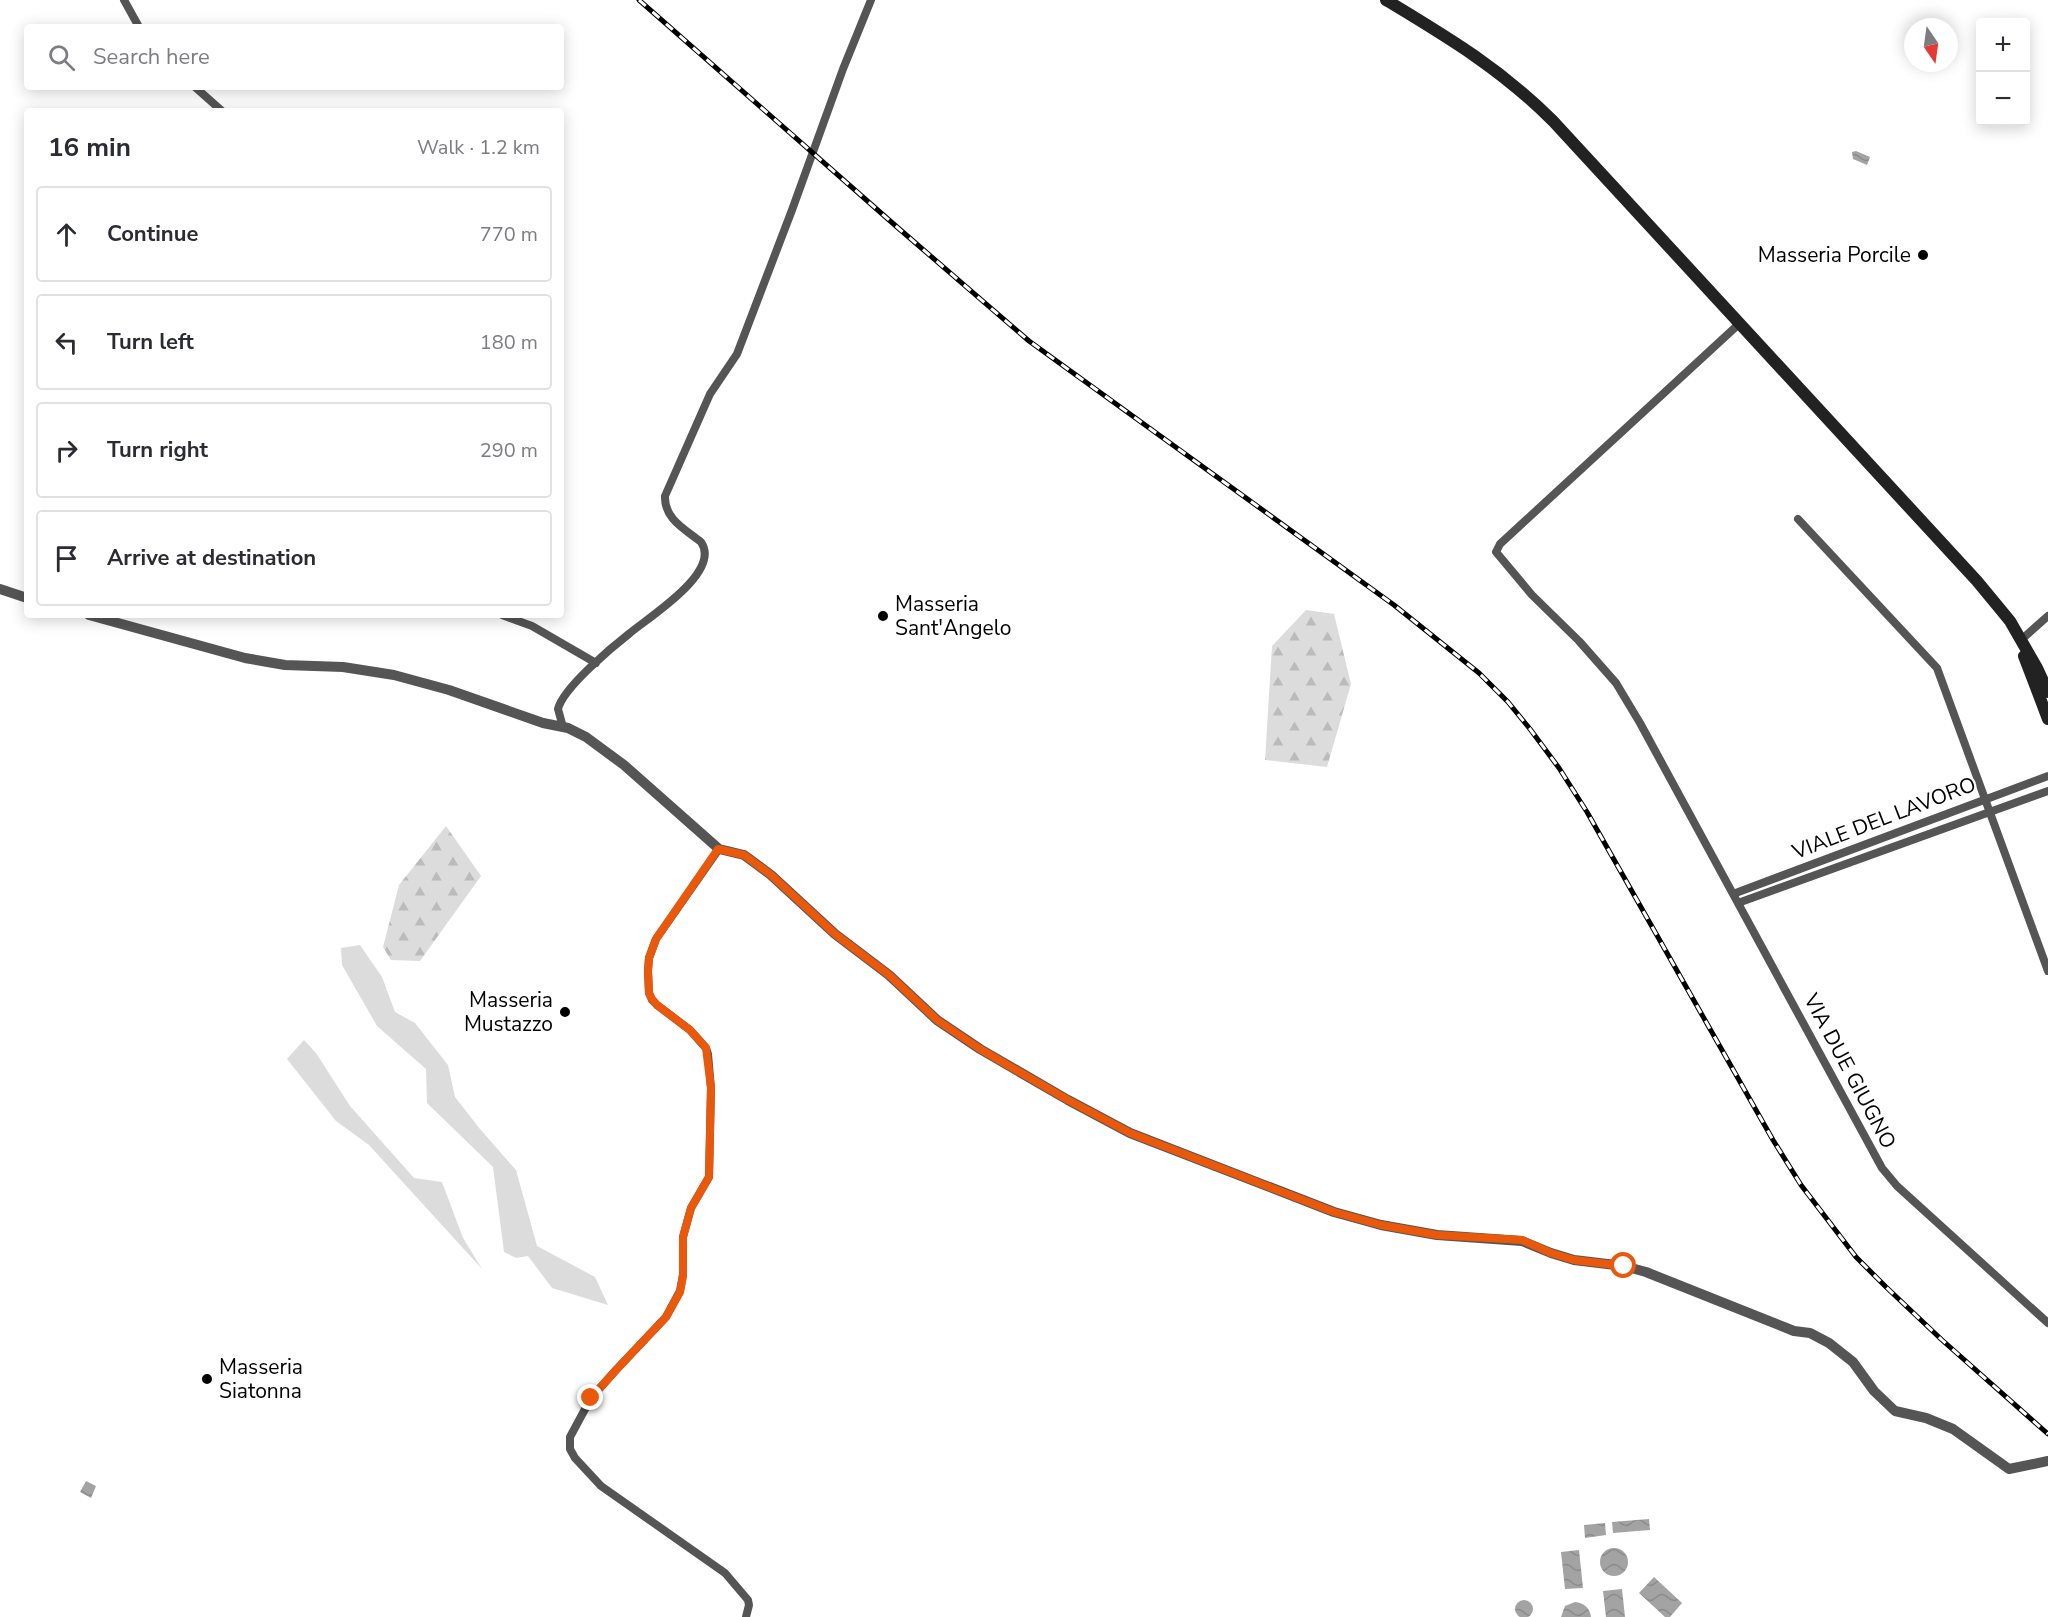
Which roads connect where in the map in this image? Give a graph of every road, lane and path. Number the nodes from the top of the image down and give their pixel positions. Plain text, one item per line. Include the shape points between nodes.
1 (124, 0) edge
2 (871, 0) edge
3 (1386, 0) edge
4 (137, 24) edge
5 (198, 90) edge
6 (219, 108) edge
7 (1740, 323) junction
8 (1798, 519) dead end
9 (0, 589) edge
10 (24, 597) edge
11 (2048, 616) edge
12 (100, 618) edge
13 (510, 618) edge
14 (2010, 621) junction
15 (2021, 640) junction
16 (596, 663) junction
17 (2048, 692) edge
18 (2047, 718) edge
19 (563, 727) junction
20 (2048, 776) edge
21 (2048, 791) edge
22 (1985, 799) junction
23 (1990, 812) junction
24 (718, 849) junction
25 (1733, 894) junction
26 (1738, 903) junction
27 (2048, 971) edge
28 (2048, 1323) edge
29 (2048, 1461) edge
30 (746, 1617) edge

1 - 4 street
2 - 16 street via 737,354 710,394 665,496 670,518 705,547 705,561 684,589
3 - 7 main road via 1508,78
5 - 6 street
7 - 14 main road
7 - 25 street, VIA DUE GIUGNO via 1500,544 1496,552 1616,683
8 - 22 street via 1937,668
9 - 10 street
11 - 15 street
12 - 19 street via 245,658 394,675
13 - 16 street via 532,626
14 - 15 main road
14 - 18 main road
15 - 17 main road
16 - 19 street via 560,702
19 - 24 street via 586,737 624,765
20 - 22 street, VIALE DEL LAVORO
21 - 23 street
22 - 23 street
22 - 25 street, VIALE DEL LAVORO
23 - 26 street
23 - 27 street
24 - 29 street via 744,855 771,875 937,1020 1130,1133 1334,1212 1381,1225 1437,1235 1522,1240 1574,1260 1646,1272 1829,1343 1853,1362 1895,1411 1953,1429 2009,1469
24 - 30 street via 656,939 648,971 652,999 706,1048 711,1088 709,1177 691,1208 683,1237 680,1292 666,1317 591,1398 569,1443 575,1458 601,1486 725,1573 748,1600
25 - 26 street, VIA DUE GIUGNO
26 - 28 street, VIA DUE GIUGNO via 1882,1168

